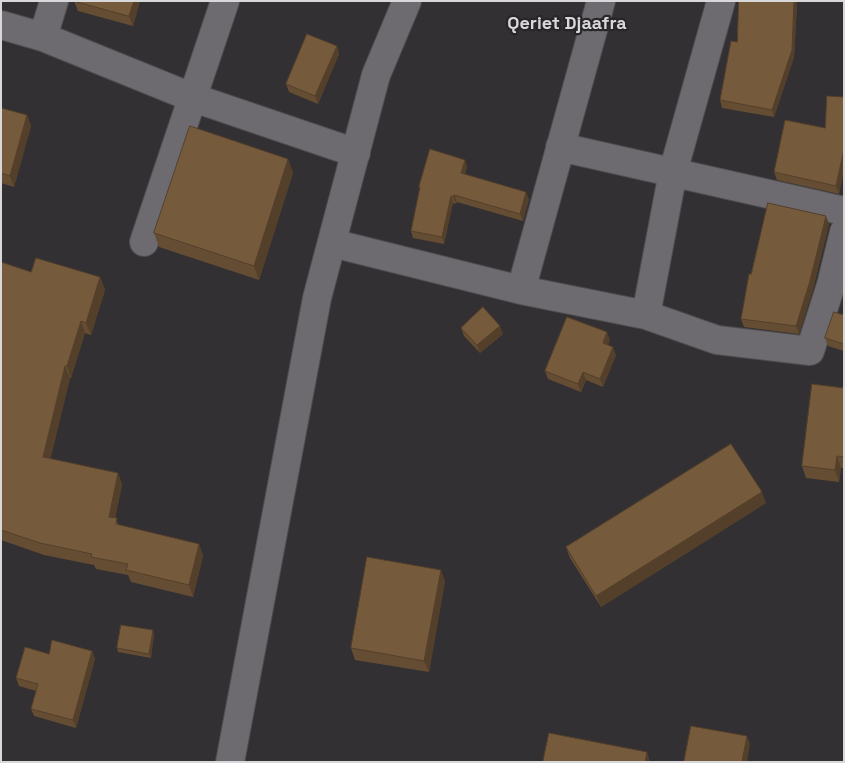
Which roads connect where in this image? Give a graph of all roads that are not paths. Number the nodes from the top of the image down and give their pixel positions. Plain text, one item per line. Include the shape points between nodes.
1 (54, 1) edge
2 (225, 1) edge
3 (407, 1) edge
4 (601, 1) edge
5 (721, 1) edge
6 (1, 25) edge
7 (43, 37) junction
8 (191, 97) junction
9 (560, 147) junction
10 (356, 153) junction
11 (674, 172) junction
12 (844, 210) edge
13 (844, 232) edge
14 (144, 242) dead end
15 (332, 243) junction
16 (521, 290) junction
17 (646, 315) junction
18 (230, 762) edge

1 - 7 street
2 - 8 street
3 - 10 street via 376,75
4 - 9 street
5 - 11 street
6 - 7 street
7 - 8 street
8 - 10 street
8 - 14 street
9 - 11 street
9 - 16 street
10 - 15 street
11 - 12 street
11 - 17 street
13 - 17 street via 810,352 717,340
15 - 16 street
15 - 18 street via 317,298
16 - 17 street

